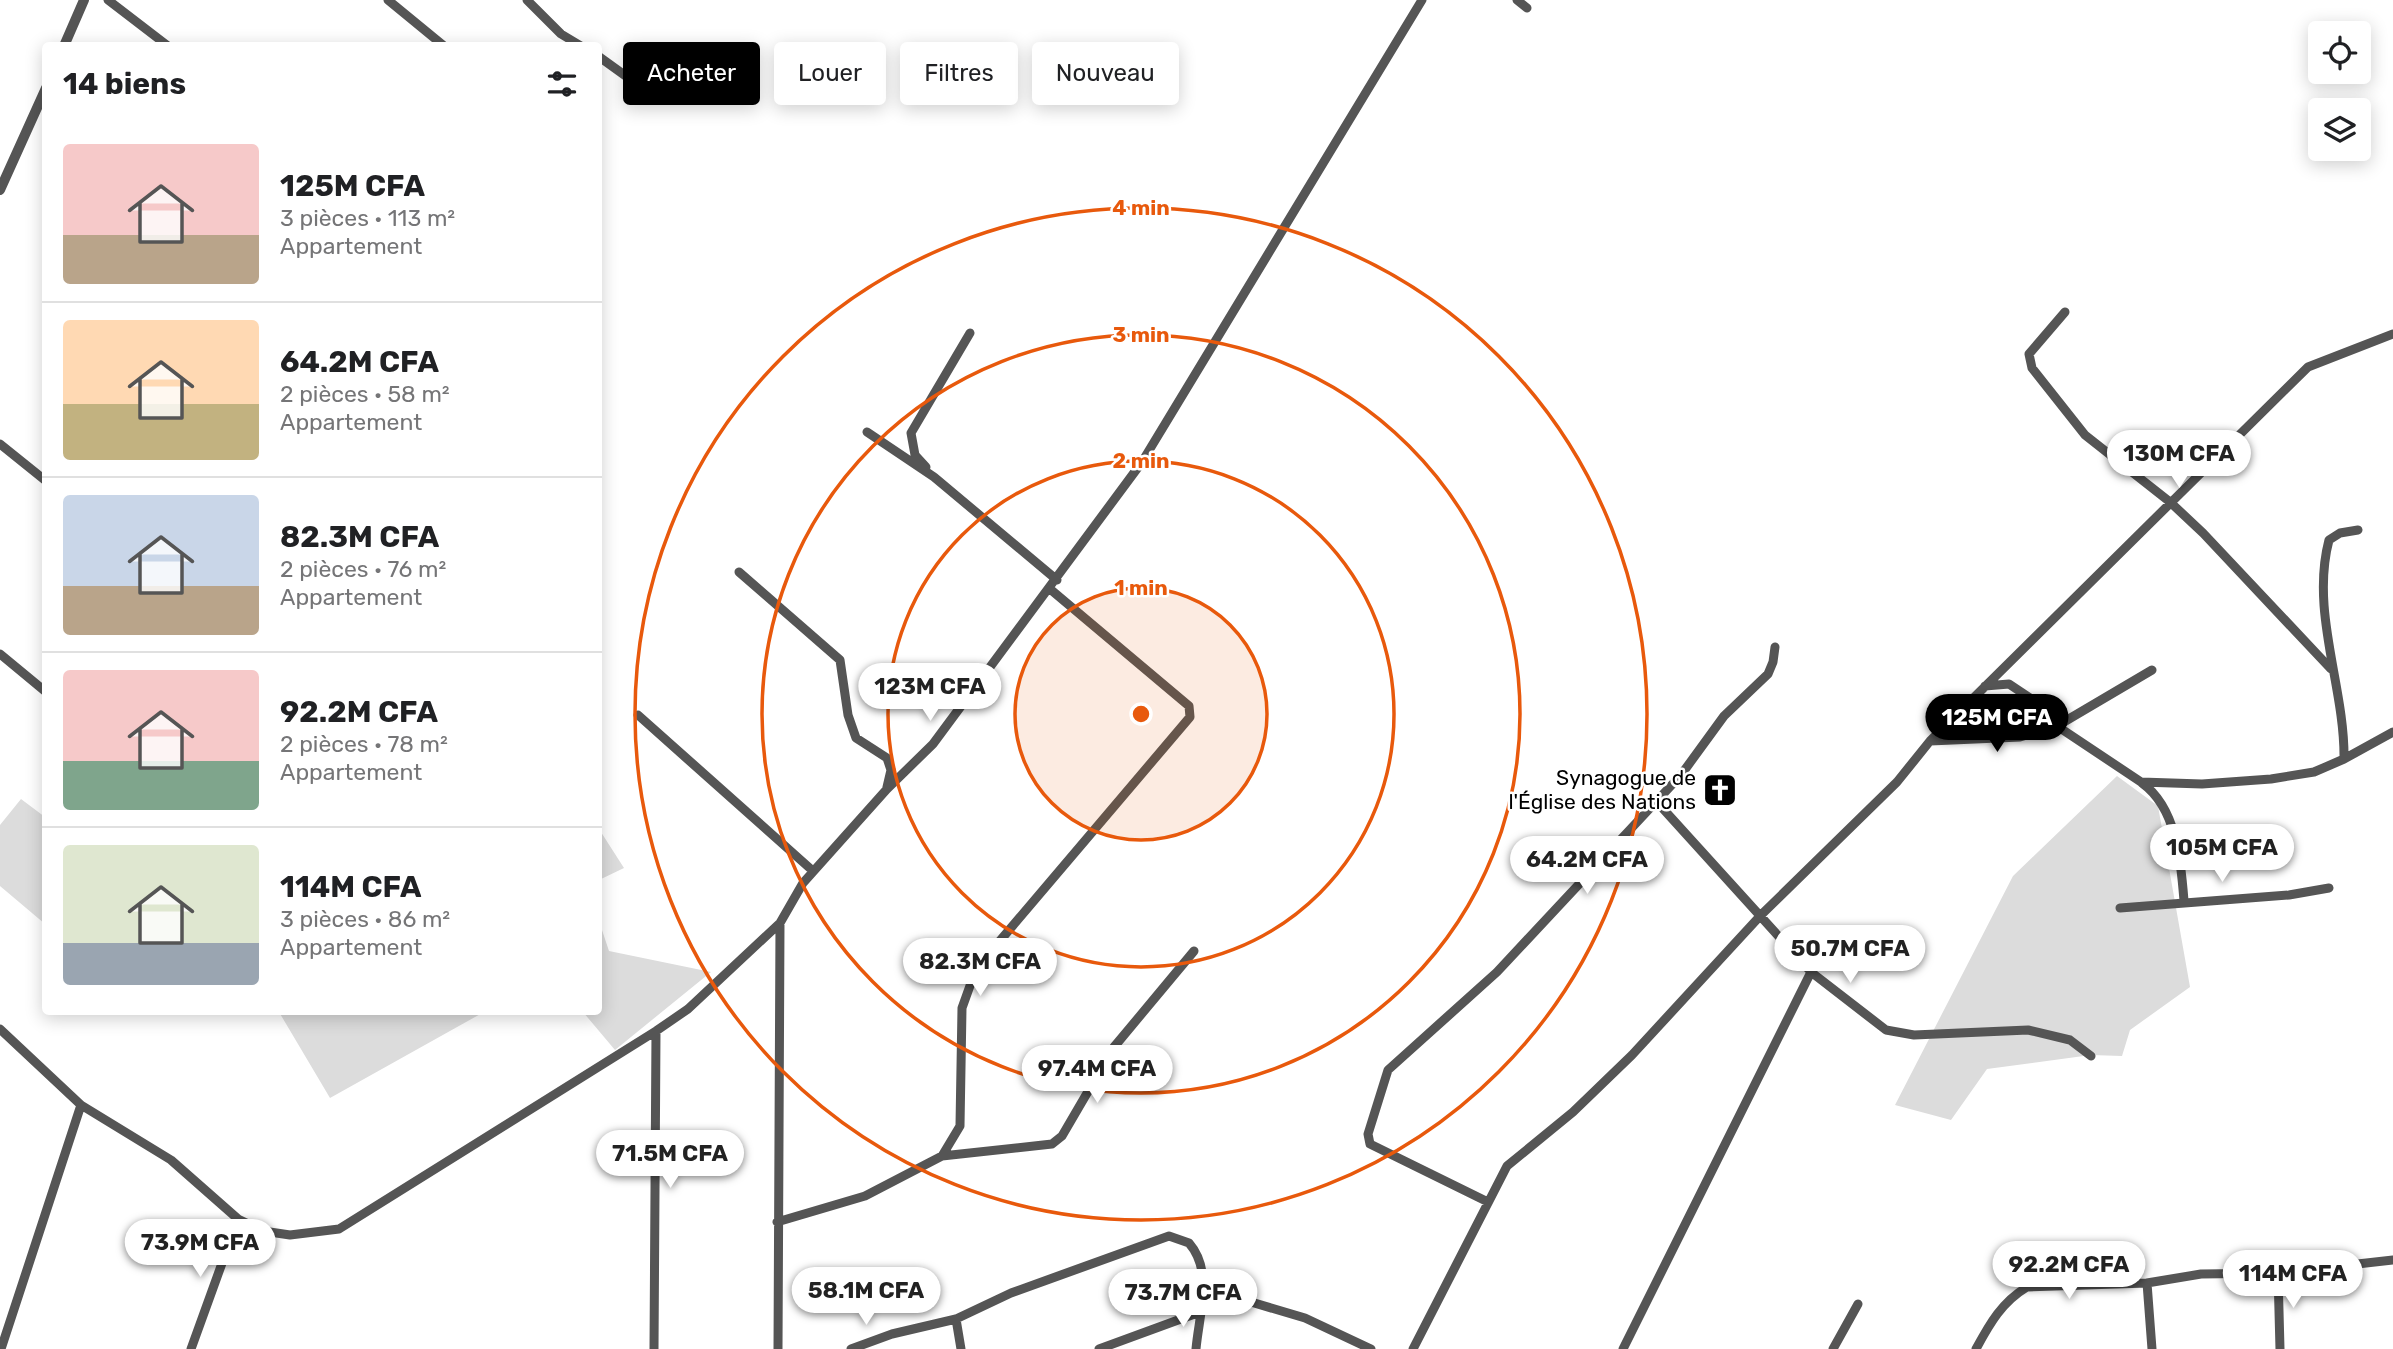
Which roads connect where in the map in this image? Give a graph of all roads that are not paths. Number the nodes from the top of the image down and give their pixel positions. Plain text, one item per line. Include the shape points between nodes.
1 (84, 0) edge
2 (108, 0) edge
3 (388, 0) edge
4 (527, 0) edge
5 (1422, 0) edge
6 (1517, 0) edge
7 (1527, 8) dead end
8 (66, 42) edge
9 (163, 42) edge
10 (439, 42) edge
11 (574, 42) edge
12 (602, 59) edge
13 (623, 75) edge
14 (42, 97) edge
15 (0, 190) edge
16 (2065, 312) dead end
17 (970, 333) dead end
18 (2393, 334) edge
19 (867, 432) dead end
20 (0, 444) edge
21 (934, 477) junction
22 (42, 478) edge
23 (2169, 502) junction
24 (2358, 530) dead end
25 (739, 572) dead end
26 (1057, 580) junction
27 (1051, 589) junction
28 (1775, 647) dead end
29 (0, 654) edge
30 (2152, 670) dead end
31 (2332, 670) junction
32 (1985, 686) junction
33 (42, 689) edge
34 (638, 715) dead end
35 (2057, 726) junction
36 (2393, 732) edge
37 (1930, 741) junction
38 (2344, 759) junction
39 (2141, 782) junction
40 (887, 789) junction
41 (1656, 801) junction
42 (813, 871) junction
43 (2329, 888) dead end
44 (2184, 901) junction
45 (2120, 908) dead end
46 (1761, 915) junction
47 (780, 923) junction
48 (1194, 951) dead end
49 (1811, 972) junction
50 (0, 1030) edge
51 (656, 1031) junction
52 (2091, 1055) dead end
53 (81, 1105) junction
54 (942, 1156) junction
55 (1488, 1202) junction
56 (238, 1219) junction
57 (777, 1222) junction
58 (2393, 1260) edge
59 (2278, 1273) junction
60 (2147, 1283) junction
61 (1858, 1304) dead end
62 (1200, 1312) junction
63 (956, 1319) junction
64 (1, 1349) edge
65 (191, 1349) edge
66 (654, 1349) edge
67 (778, 1349) edge
68 (850, 1349) edge
69 (961, 1349) edge
70 (1099, 1349) edge
71 (1196, 1349) edge
72 (1371, 1349) edge
73 (1413, 1349) edge
74 (1623, 1349) edge
75 (1833, 1349) edge
76 (1976, 1349) edge
77 (2152, 1349) edge
78 (2280, 1349) edge

1 - 8 street
2 - 9 street
3 - 10 street
4 - 11 street
5 - 26 street via 1142,462
6 - 7 street
12 - 13 street
14 - 15 street
16 - 23 street via 2029,354 2032,368 2085,435
17 - 21 street via 911,433 915,454
18 - 23 street via 2308,367
19 - 21 street
20 - 22 street
21 - 26 street
23 - 31 street
23 - 32 street
24 - 31 street via 2329,540 2326,551
25 - 40 street via 840,660 856,738 887,758 891,770
26 - 27 street
27 - 40 street via 933,744
27 - 54 street via 1192,711 976,969 962,1008 960,1126
28 - 41 street via 1768,674 1724,716
29 - 33 street
30 - 35 street
31 - 38 street via 2344,722
32 - 35 street via 2009,684 2036,702
32 - 37 street
34 - 42 street
35 - 37 street via 2020,737
35 - 39 street
36 - 38 street
37 - 46 street via 1897,782
38 - 39 street via 2314,772 2271,779
39 - 44 street via 2168,813
40 - 42 street
41 - 46 street
41 - 55 street via 1497,972 1388,1070 1368,1133 1370,1144
42 - 47 street
43 - 44 street
44 - 45 street
46 - 49 street
46 - 55 street via 1632,1055 1507,1166
47 - 51 street via 688,1009
47 - 57 street
48 - 54 street via 1114,1047 1062,1136 1052,1144
49 - 52 street via 1886,1030 1914,1035 2028,1030 2070,1040
49 - 74 street
50 - 53 street
51 - 56 street via 339,1229 289,1236
51 - 66 street
53 - 56 street via 171,1160
53 - 64 street
54 - 57 street via 865,1196
55 - 73 street
56 - 65 street
57 - 67 street
58 - 59 street
59 - 60 street via 2219,1273
59 - 78 street
60 - 76 street via 2028,1287 2010,1297
60 - 77 street
61 - 75 street
62 - 63 street via 1203,1278 1198,1252 1189,1243 1169,1236 1011,1293
62 - 70 street
62 - 71 street
62 - 72 street via 1222,1301 1268,1304
63 - 68 street
63 - 69 street

